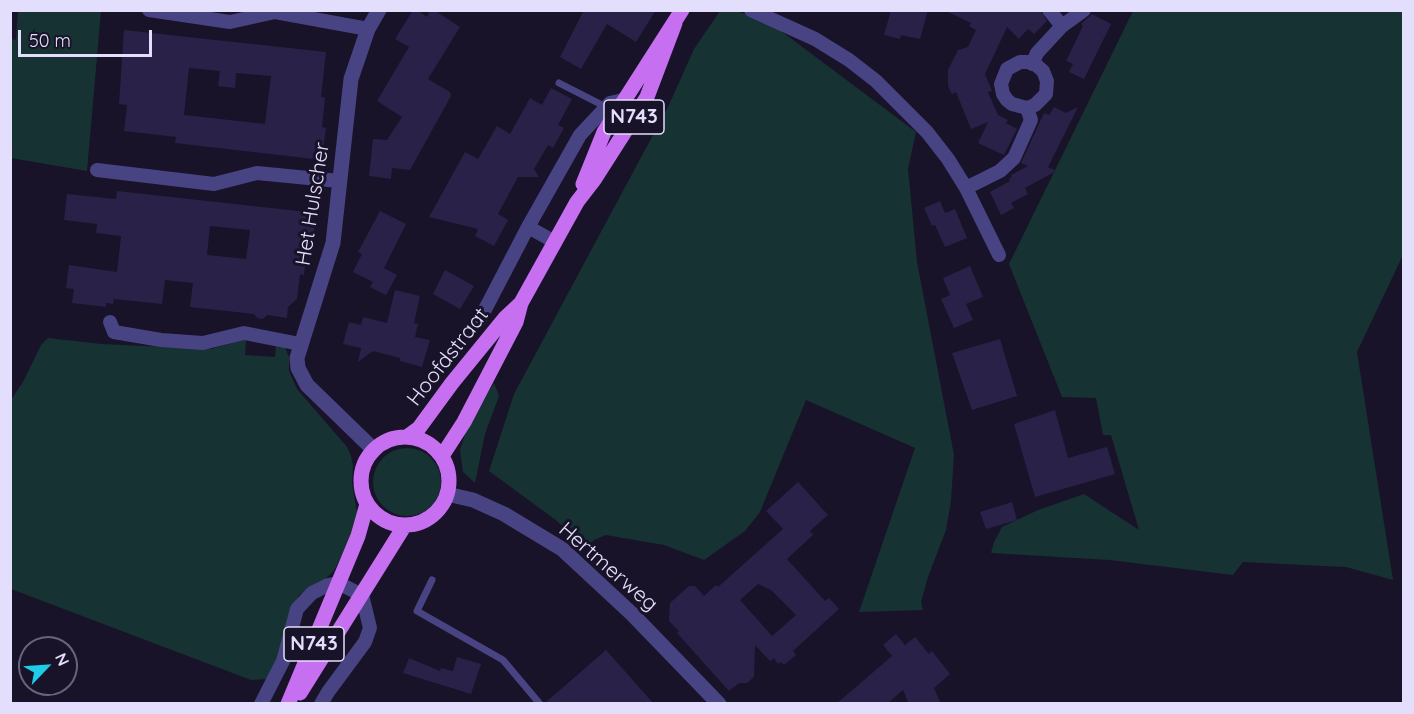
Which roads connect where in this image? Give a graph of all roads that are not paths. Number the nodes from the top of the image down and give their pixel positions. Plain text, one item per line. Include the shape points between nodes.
1 (149, 10) edge
2 (379, 10) edge
3 (751, 10) edge
4 (1049, 10) edge
5 (1084, 10) edge
6 (679, 17) edge
7 (1062, 26) junction
8 (368, 29) junction
9 (1032, 64) junction
10 (559, 83) dead end
11 (627, 99) junction
12 (606, 107) junction
13 (1027, 108) junction
14 (97, 170) dead end
15 (339, 181) junction
16 (966, 188) junction
17 (577, 202) junction
18 (528, 227) junction
19 (555, 242) junction
20 (999, 255) dead end
21 (521, 303) junction
22 (479, 321) dead end
23 (110, 322) dead end
24 (300, 344) junction
25 (408, 436) junction
26 (373, 449) junction
27 (442, 456) junction
28 (447, 494) junction
29 (367, 504) junction
30 (405, 525) junction
31 (432, 580) dead end
32 (338, 584) junction
33 (362, 595) junction
34 (261, 704) edge
35 (290, 704) edge
36 (321, 704) edge
37 (540, 704) edge
38 (719, 704) edge

1 - 8 street via 230,22 275,12
2 - 8 street, Het Hulscher
3 - 16 street via 814,39 876,81 927,132
4 - 7 street
5 - 7 street
6 - 11 main road, Hoofdstraat / N743
6 - 17 main road, Hoofdstraat / N743 via 647,97
7 - 9 street
8 - 15 street, Het Hulscher via 351,79
9 - 13 street via 1043,71 1047,89 1041,100
9 - 13 street via 1012,65 1002,76 1001,84 1007,100
10 - 12 lane
11 - 12 street, Hoofdstraat
11 - 17 main road, Hoofdstraat / N743 via 604,132
12 - 18 street, Hoofdstraat via 580,135
13 - 16 street via 1031,120 1014,158 1000,171
14 - 15 street via 214,184 257,173
15 - 24 street, Het Hulscher via 333,243
16 - 20 street
17 - 19 main road, Hoofdstraat / N743
18 - 19 street
18 - 22 street, Hoofdstraat
19 - 21 main road, Hoofdstraat / N743
21 - 25 main road, Hoofdstraat / N743 via 419,428
21 - 27 main road, Hoofdstraat / N743 via 516,322
23 - 24 street via 114,332 161,340 203,343 244,333
24 - 26 street, Het Hulscher via 298,368 308,385
25 - 26 main road, N743 via 384,441
25 - 27 main road via 427,442
26 - 29 main road, N743 via 360,481
27 - 28 main road via 448,471
28 - 30 main road via 436,513 416,524
28 - 38 street, Hertmerweg via 504,514 562,549
29 - 30 main road via 383,520
29 - 32 main road, N743
30 - 33 main road, N743
31 - 37 lane via 417,611 503,660
32 - 33 street
32 - 34 street via 312,593 297,609 283,661
32 - 35 main road, N743
33 - 35 main road, N743
33 - 36 street via 370,628 365,642

